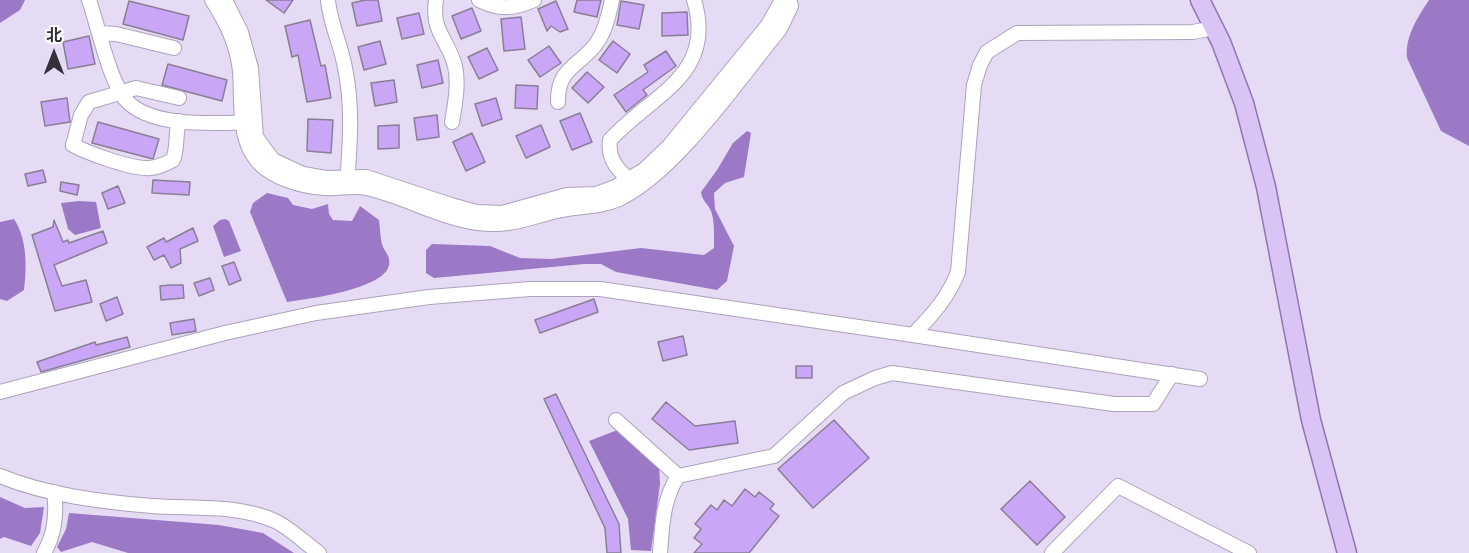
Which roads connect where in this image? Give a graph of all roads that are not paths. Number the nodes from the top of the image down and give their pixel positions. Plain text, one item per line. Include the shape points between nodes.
1 (89, 0) edge
2 (212, 0) edge
3 (225, 0) edge
4 (328, 0) edge
5 (436, 0) edge
6 (480, 0) edge
7 (534, 0) edge
8 (612, 0) edge
9 (694, 0) edge
10 (782, 0) edge
11 (789, 0) edge
12 (1200, 0) edge
13 (1214, 28) junction
14 (100, 33) junction
15 (174, 48) dead end
16 (121, 93) junction
17 (179, 98) dead end
18 (558, 102) dead end
19 (179, 121) junction
20 (249, 122) junction
21 (452, 122) dead end
22 (347, 182) junction
23 (632, 183) junction
24 (913, 335) junction
25 (1172, 374) junction
26 (1200, 379) dead end
27 (0, 392) edge
28 (616, 420) dead end
29 (0, 476) edge
30 (678, 476) junction
31 (54, 492) junction
32 (44, 553) edge
33 (319, 553) edge
34 (660, 553) edge
35 (1052, 553) edge
36 (1249, 553) edge
37 (1347, 553) edge

1 - 14 street
2 - 20 street via 232,35
3 - 20 street via 241,32 251,68
4 - 22 street via 350,96
5 - 21 street via 437,31 455,65 457,89
6 - 7 street via 513,9
8 - 18 street via 598,41 567,70 558,85
9 - 23 street via 698,32 695,53 685,73 610,140 612,162
10 - 23 street via 768,25 669,146
11 - 23 street via 786,20 676,155 662,170
12 - 13 main road
13 - 24 street via 1193,32 1017,33 987,52 974,85 958,272 938,309
13 - 37 main road via 1244,103 1266,187 1311,420
14 - 15 street
14 - 16 street
16 - 17 street via 136,88
16 - 19 street via 141,111
16 - 19 street via 89,102 73,145 145,168 161,166 173,160
19 - 20 street
20 - 22 street via 253,155 280,177 324,188
22 - 23 street via 449,217 502,226 569,208 599,206 621,198
24 - 25 street
24 - 27 street via 600,289 530,289 429,297 316,313
25 - 26 street
25 - 30 street via 1154,404 1114,404 892,373 843,393 774,456
28 - 30 street
29 - 31 street via 29,488
30 - 34 street via 669,490
31 - 32 street via 57,513
31 - 33 street via 262,516 277,522
35 - 36 street via 1118,486

